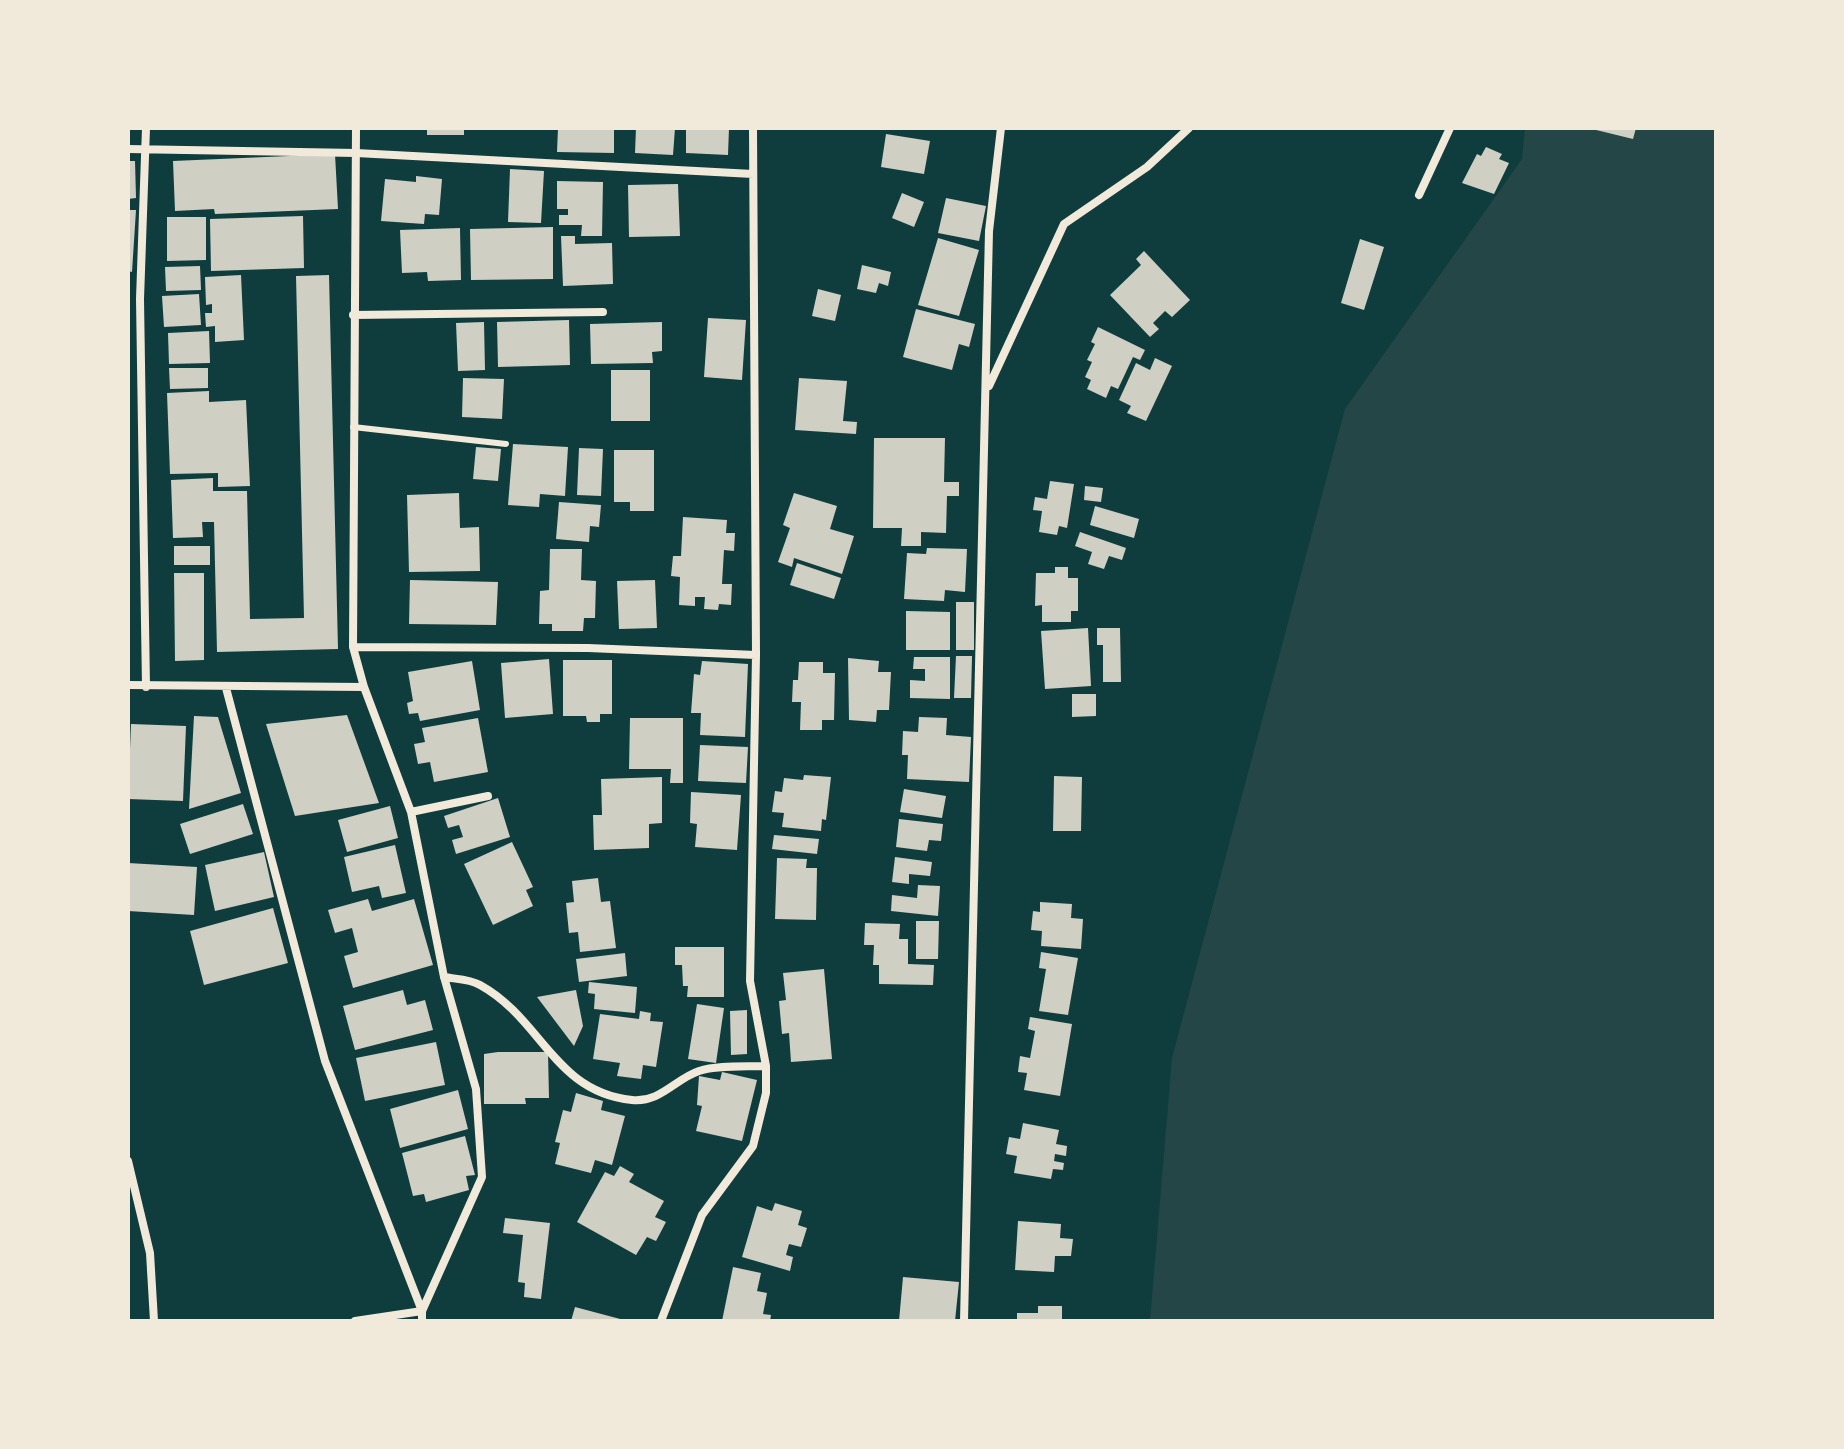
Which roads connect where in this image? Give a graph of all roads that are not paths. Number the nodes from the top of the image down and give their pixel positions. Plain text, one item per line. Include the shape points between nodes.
1 (146, 128) edge
2 (356, 128) edge
3 (753, 128) edge
4 (1001, 128) edge
5 (1189, 128) edge
6 (1450, 128) edge
7 (146, 148) junction
8 (128, 149) edge
9 (356, 153) junction
10 (753, 174) junction
11 (1419, 195) dead end
12 (140, 299) junction
13 (128, 300) edge
14 (603, 312) dead end
15 (353, 315) junction
16 (987, 390) junction
17 (353, 427) junction
18 (506, 444) dead end
19 (353, 647) junction
20 (756, 655) junction
21 (128, 685) edge
22 (146, 687) junction
23 (364, 687) junction
24 (226, 688) junction
25 (488, 796) dead end
26 (411, 812) junction
27 (444, 977) junction
28 (766, 1066) junction
29 (128, 1161) edge
30 (422, 1316) edge
31 (154, 1321) edge
32 (355, 1321) edge
33 (661, 1321) edge
34 (964, 1321) edge

1 - 7 street
2 - 9 street
3 - 10 street
4 - 16 street via 989,231
5 - 16 street via 1147,167 1064,224
6 - 11 street
7 - 8 street
7 - 9 street
7 - 12 street
9 - 10 street
9 - 15 street
10 - 20 street
12 - 13 street
12 - 22 street
14 - 15 street
15 - 17 street
16 - 34 street
17 - 18 lane
17 - 19 street
19 - 20 street
19 - 23 street
20 - 28 street via 750,981
21 - 22 street
22 - 24 street
23 - 24 street
23 - 26 street
24 - 30 street via 325,1061
25 - 26 street
26 - 27 street
27 - 28 street via 477,983 514,1009 572,1078 621,1097 664,1094 699,1071
27 - 30 street via 476,1089 482,1177
28 - 33 street via 766,1093 753,1146 702,1215
29 - 31 street via 150,1253
30 - 32 street

